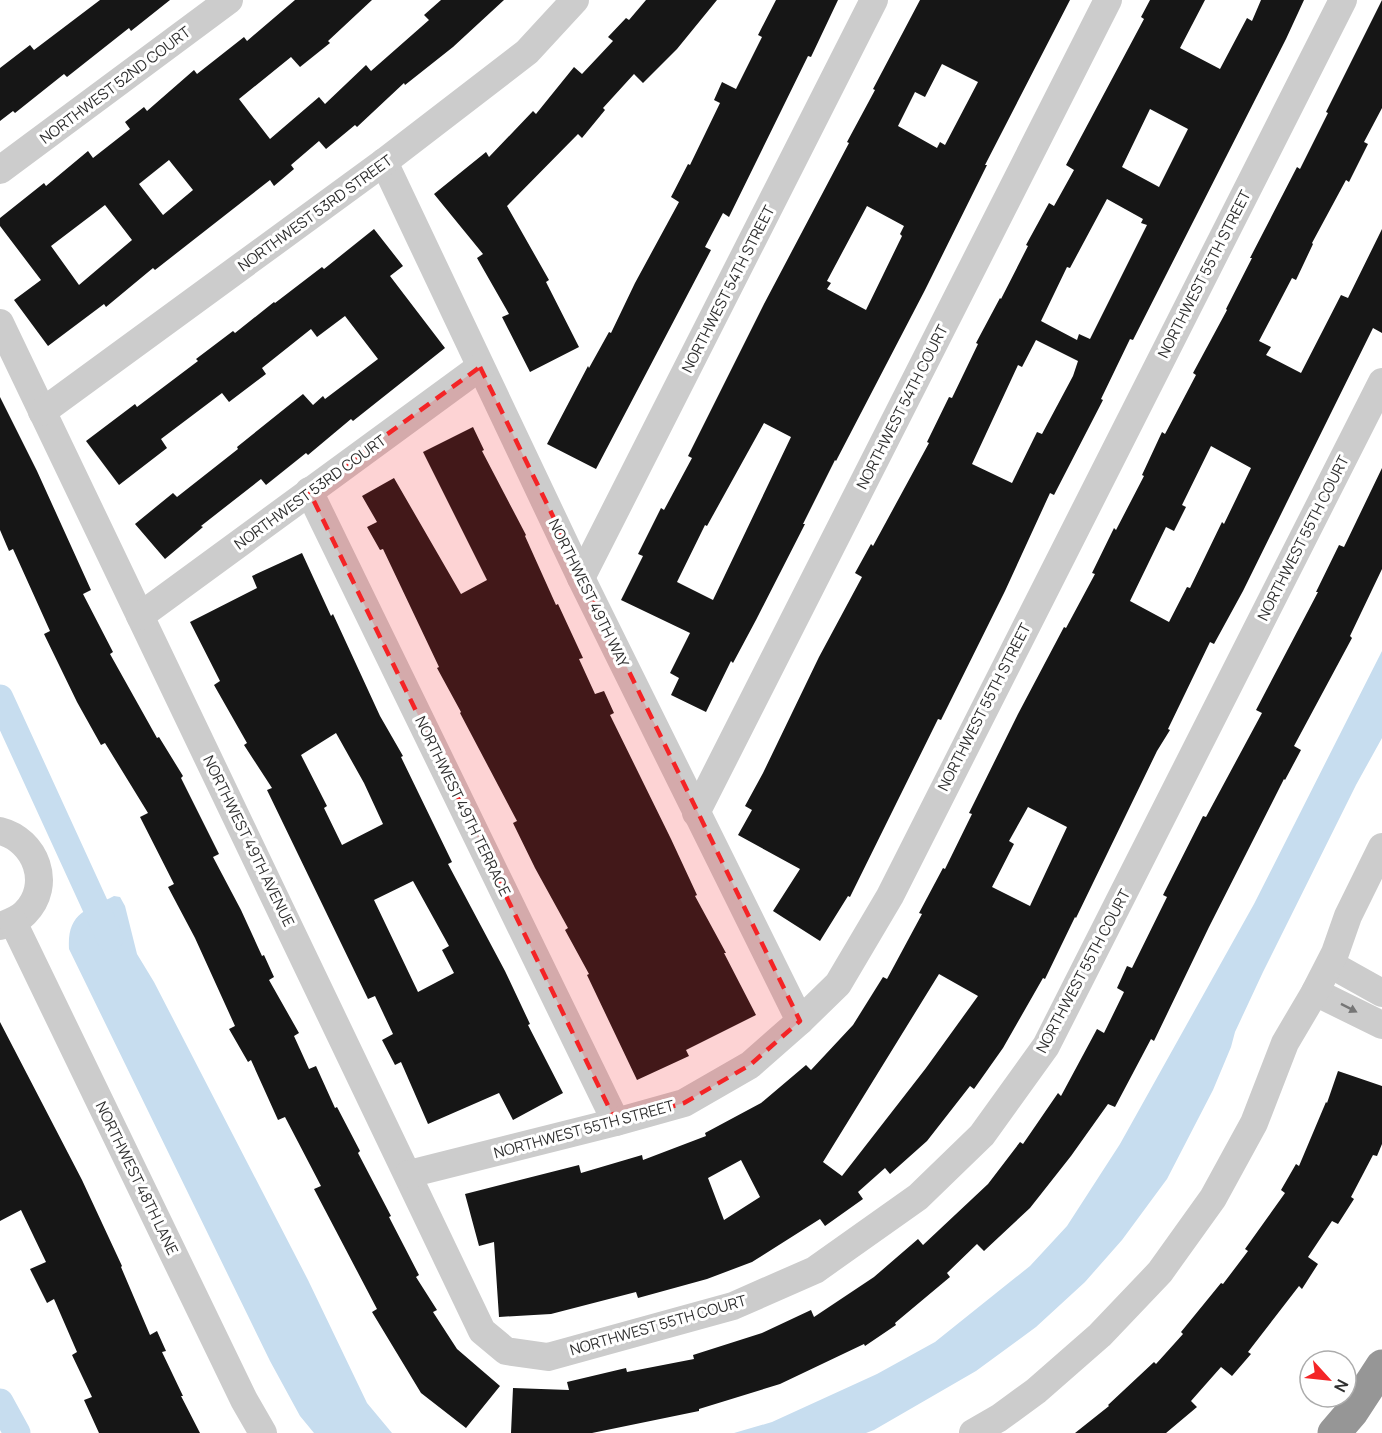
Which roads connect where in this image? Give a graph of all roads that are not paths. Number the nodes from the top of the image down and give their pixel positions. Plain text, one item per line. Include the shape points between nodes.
1 (229, 0) edge
2 (575, 0) edge
3 (874, 0) edge
4 (1108, 0) edge
5 (1343, 0) edge
6 (384, 162) junction
7 (0, 170) edge
8 (0, 323) edge
9 (480, 367) junction
10 (1382, 382) edge
11 (42, 412) junction
12 (309, 491) junction
13 (581, 578) junction
14 (140, 616) junction
15 (696, 813) junction
16 (0, 831) edge
17 (1382, 848) edge
18 (7, 924) edge
19 (1330, 964) junction
20 (1316, 992) junction
21 (1382, 993) edge
22 (800, 1021) junction
23 (1382, 1025) edge
24 (616, 1122) junction
25 (409, 1174) junction
26 (507, 1351) joint
27 (1382, 1366) edge
28 (1343, 1422) edge
29 (263, 1433) edge
30 (973, 1433) edge
31 (1326, 1433) edge

1 - 7 street, NORTHWEST 52ND COURT
2 - 6 street, NORTHWEST 53RD STREET via 527,52
3 - 13 street, NORTHWEST 54TH STREET
4 - 15 street, NORTHWEST 54TH COURT
5 - 22 street, NORTHWEST 55TH STREET via 890,896 838,984
6 - 9 street, NORTHWEST 49TH WAY
6 - 11 street, NORTHWEST 53RD STREET
8 - 11 street, NORTHWEST 49TH AVENUE
9 - 12 street, NORTHWEST 53RD COURT
9 - 13 street, NORTHWEST 49TH WAY
10 - 26 street, NORTHWEST 55TH COURT via 1046,1046 982,1135 918,1197 815,1270 734,1306 548,1357
11 - 14 street, NORTHWEST 49TH AVENUE
12 - 14 street, NORTHWEST 53RD COURT
12 - 24 street, NORTHWEST 49TH TERRACE
13 - 15 street, NORTHWEST 49TH WAY
14 - 25 street, NORTHWEST 49TH AVENUE
15 - 22 street, NORTHWEST 49TH WAY
16 - 18 street, NORTHWEST 48TH LANE via 27,846 39,873 34,901 25,913
17 - 19 street via 1348,916
18 - 29 street, NORTHWEST 48TH LANE
19 - 20 street
19 - 21 street
20 -> 23 street
20 - 30 street via 1285,1043 1236,1159 1160,1272 1068,1364 999,1418
22 - 24 street, NORTHWEST 55TH STREET via 750,1065 684,1103
24 - 25 street, NORTHWEST 55TH STREET
25 - 26 street, NORTHWEST 49TH AVENUE via 482,1330
27 - 28 highway
28 - 31 highway

